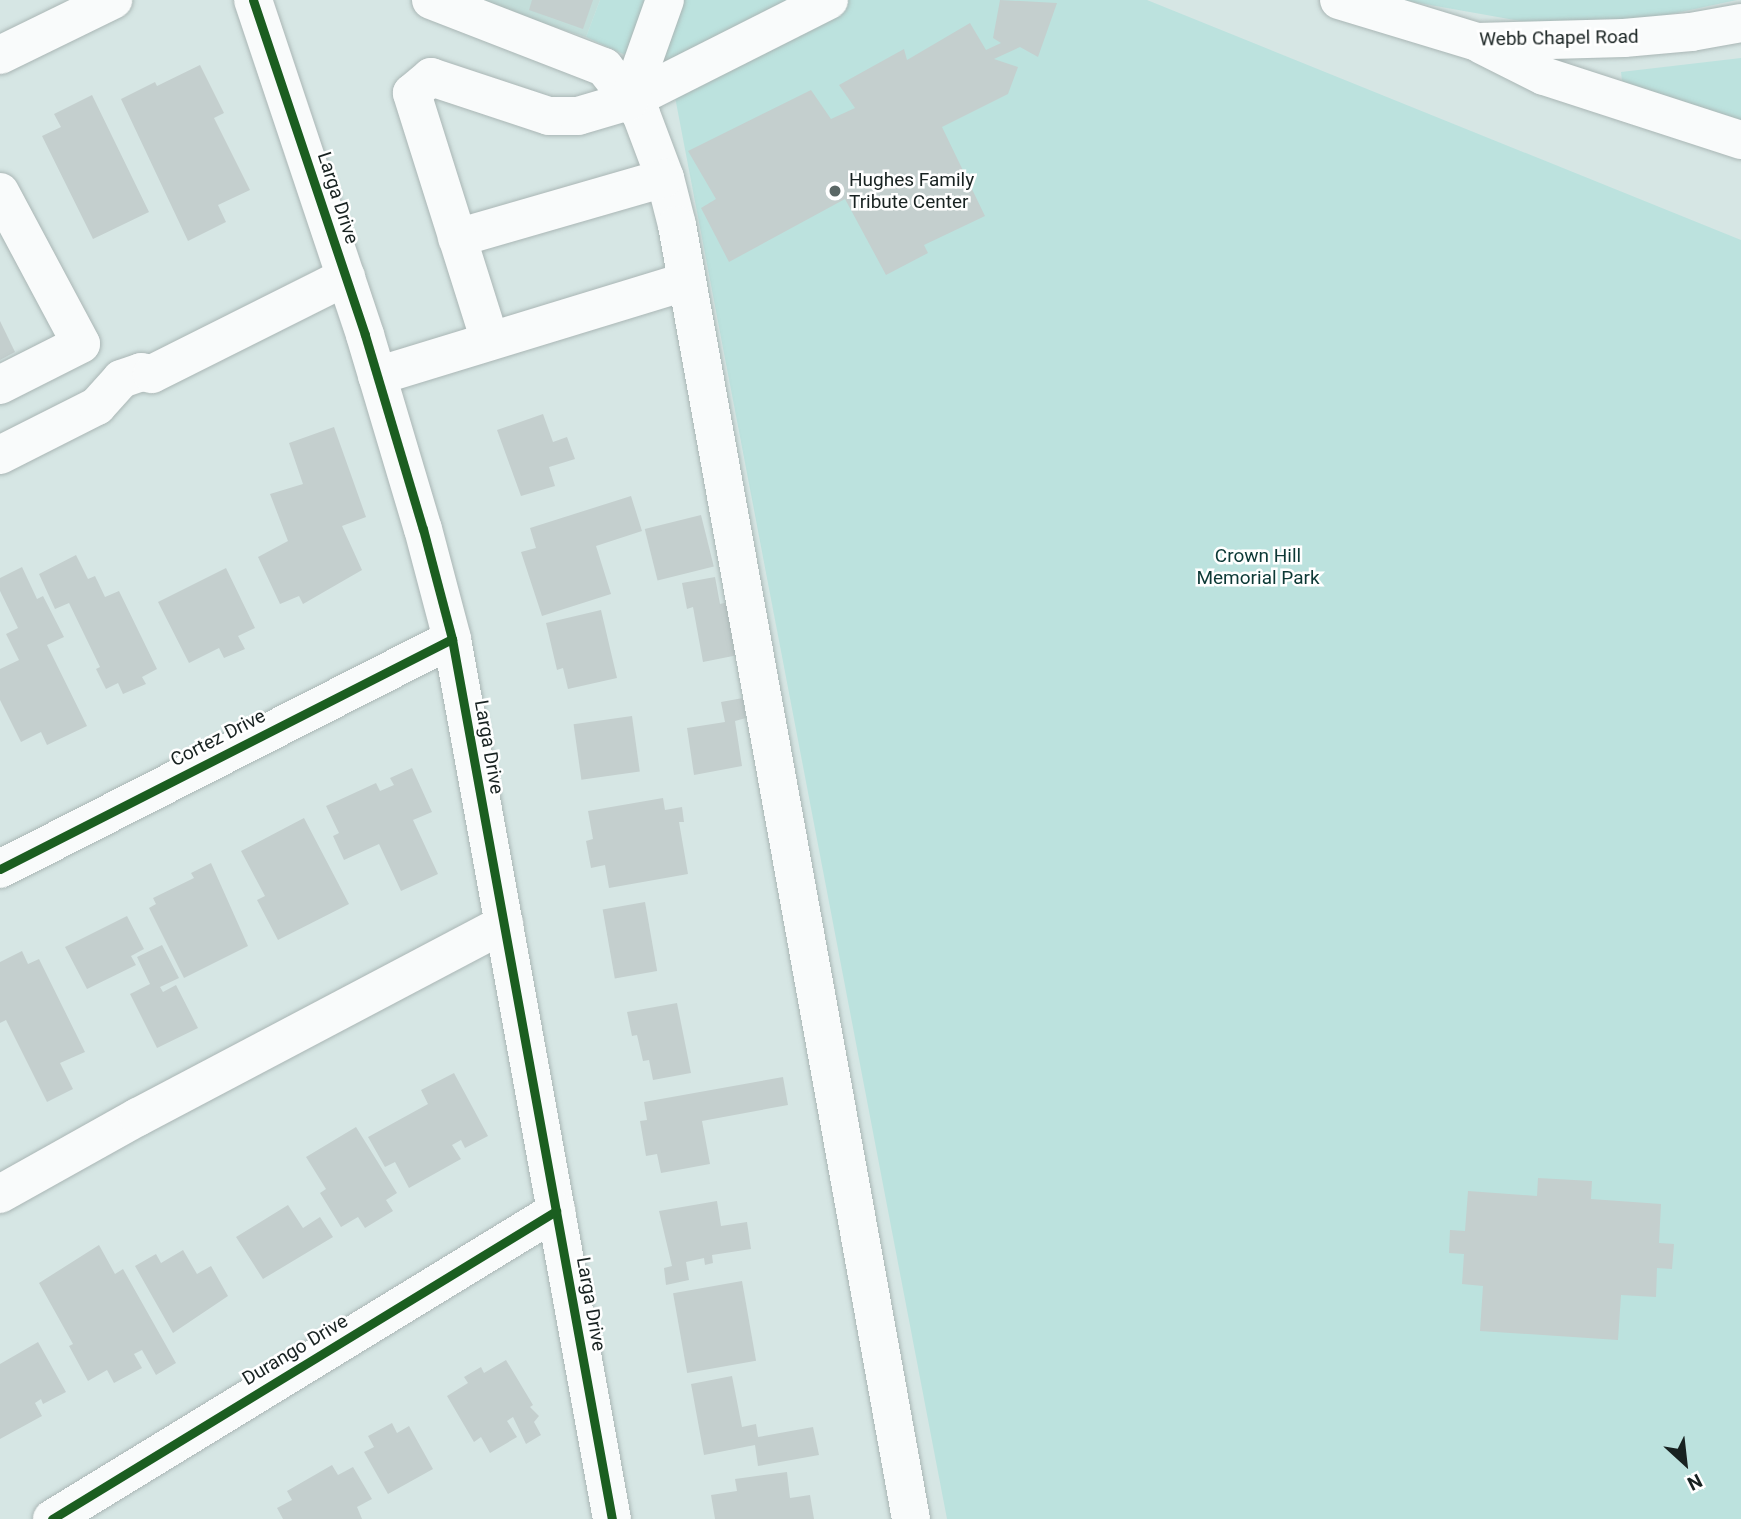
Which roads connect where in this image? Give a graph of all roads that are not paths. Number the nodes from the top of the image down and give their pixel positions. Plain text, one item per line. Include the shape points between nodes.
1 (113, 0) edge
2 (253, 0) edge
3 (430, 0) edge
4 (665, 0) edge
5 (829, 0) edge
6 (1339, 0) edge
7 (1741, 23) edge
8 (1477, 42) junction
9 (0, 55) edge
10 (629, 101) junction
11 (1741, 140) edge
12 (665, 178) junction
13 (0, 192) edge
14 (457, 238) junction
15 (346, 277) junction
16 (687, 281) junction
17 (489, 341) junction
18 (377, 376) junction
19 (0, 385) edge
20 (0, 455) edge
21 (452, 639) junction
22 (0, 869) edge
23 (504, 924) junction
24 (0, 1194) edge
25 (556, 1211) junction
26 (52, 1519) edge
27 (612, 1519) edge
28 (911, 1519) edge

1 - 9 street
2 - 15 street, Larga Drive
3 - 10 street via 604,67
4 - 10 street
5 - 10 street
6 - 8 street, Webb Chapel Road
7 - 8 street, Webb Chapel Road via 1624,38
8 - 11 street via 1544,76
10 - 12 street via 641,114
10 - 14 street via 578,116 549,116 431,77 412,93
12 - 14 street
12 - 16 street
13 - 19 street via 81,344
14 - 17 street
15 - 18 street, Larga Drive
15 - 20 street via 152,374 141,372 121,379 97,406
16 - 17 street
16 - 28 street
17 - 18 street
18 - 21 street, Larga Drive
21 - 22 street, Cortez Drive
21 - 23 street, Larga Drive
23 - 24 street
23 - 25 street, Larga Drive
25 - 26 street, Durango Drive
25 - 27 street, Larga Drive

